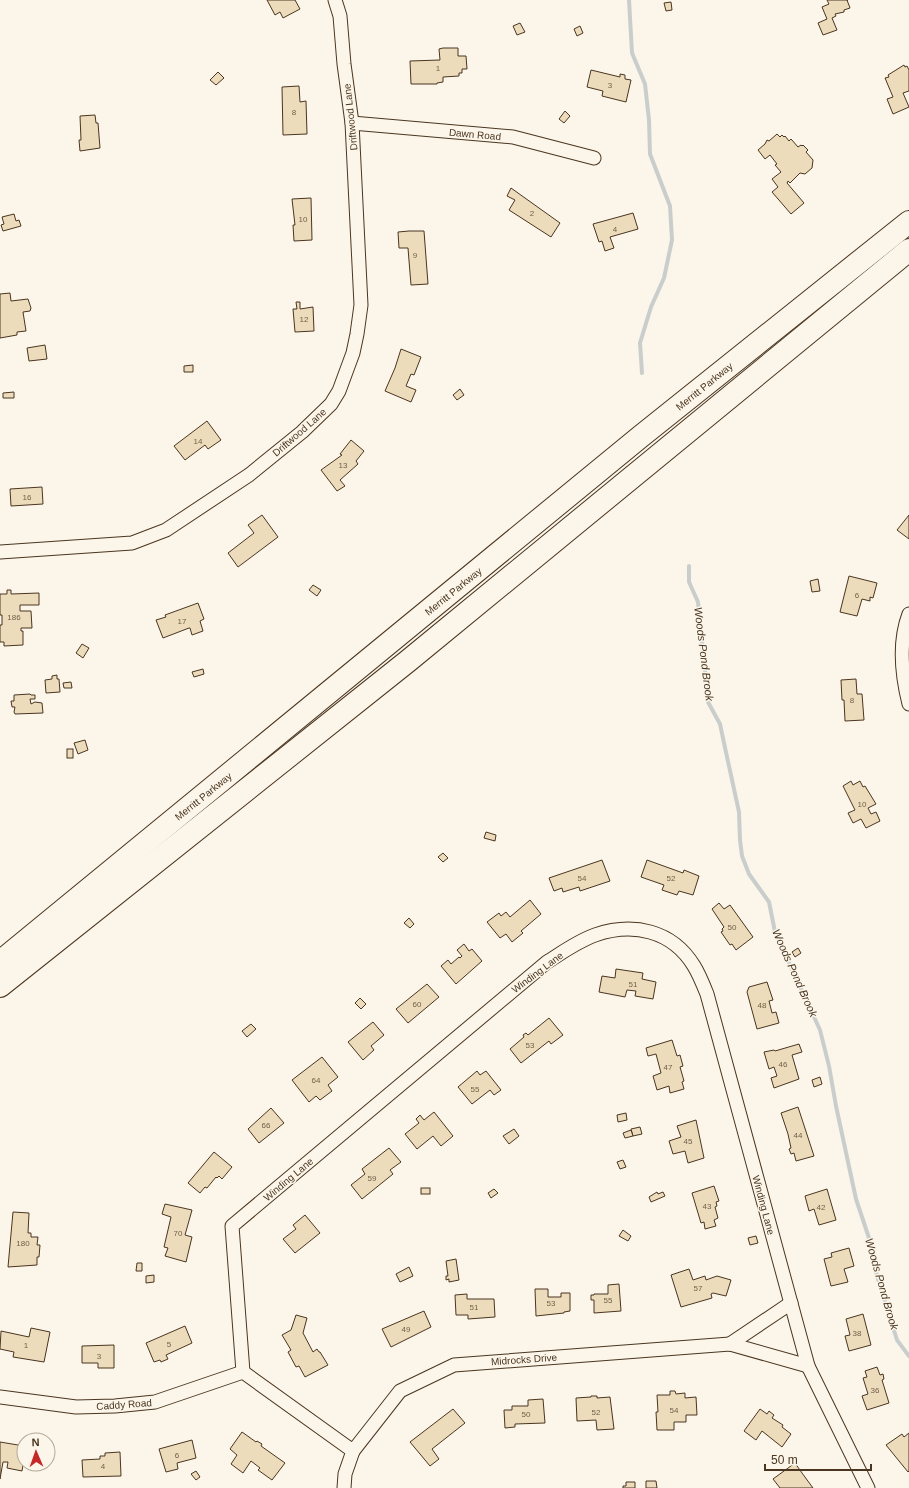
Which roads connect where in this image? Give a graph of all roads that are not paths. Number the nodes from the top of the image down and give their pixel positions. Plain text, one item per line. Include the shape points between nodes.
1 (335, 0) edge
2 (352, 123) junction
3 (594, 158) dead end
4 (909, 222) edge
5 (909, 250) edge
6 (0, 552) edge
7 (909, 614) edge
8 (909, 704) edge
9 (0, 962) edge
10 (0, 986) edge
11 (791, 1303) junction
12 (730, 1344) junction
13 (808, 1366) junction
14 (243, 1372) junction
15 (0, 1397) edge
16 (353, 1451) junction
17 (344, 1488) edge
18 (868, 1488) edge

1 - 2 street, Driftwood Lane via 340,16
2 - 3 street, Dawn Road via 512,137
2 - 6 street, Driftwood Lane via 360,305 353,353 339,391 331,404 302,432 249,474 166,530 132,542
4 - 9 highway, Merritt Parkway via 640,437
5 - 10 highway via 408,661
7 - 8 street via 902,658
11 - 12 street, Midrocks Drive
11 - 13 street, Winding Lane
11 - 14 street, Winding Lane via 707,994 694,965 669,939 653,932 638,929 610,931 594,936 547,962 232,1226
12 - 13 street, Midrocks Drive
12 - 16 street, Midrocks Drive via 454,1365 400,1391
13 - 18 street, Winding Lane
14 - 15 street, Caddy Road via 155,1402 76,1407
14 - 16 street
16 - 17 street, Midrocks Drive via 345,1474

